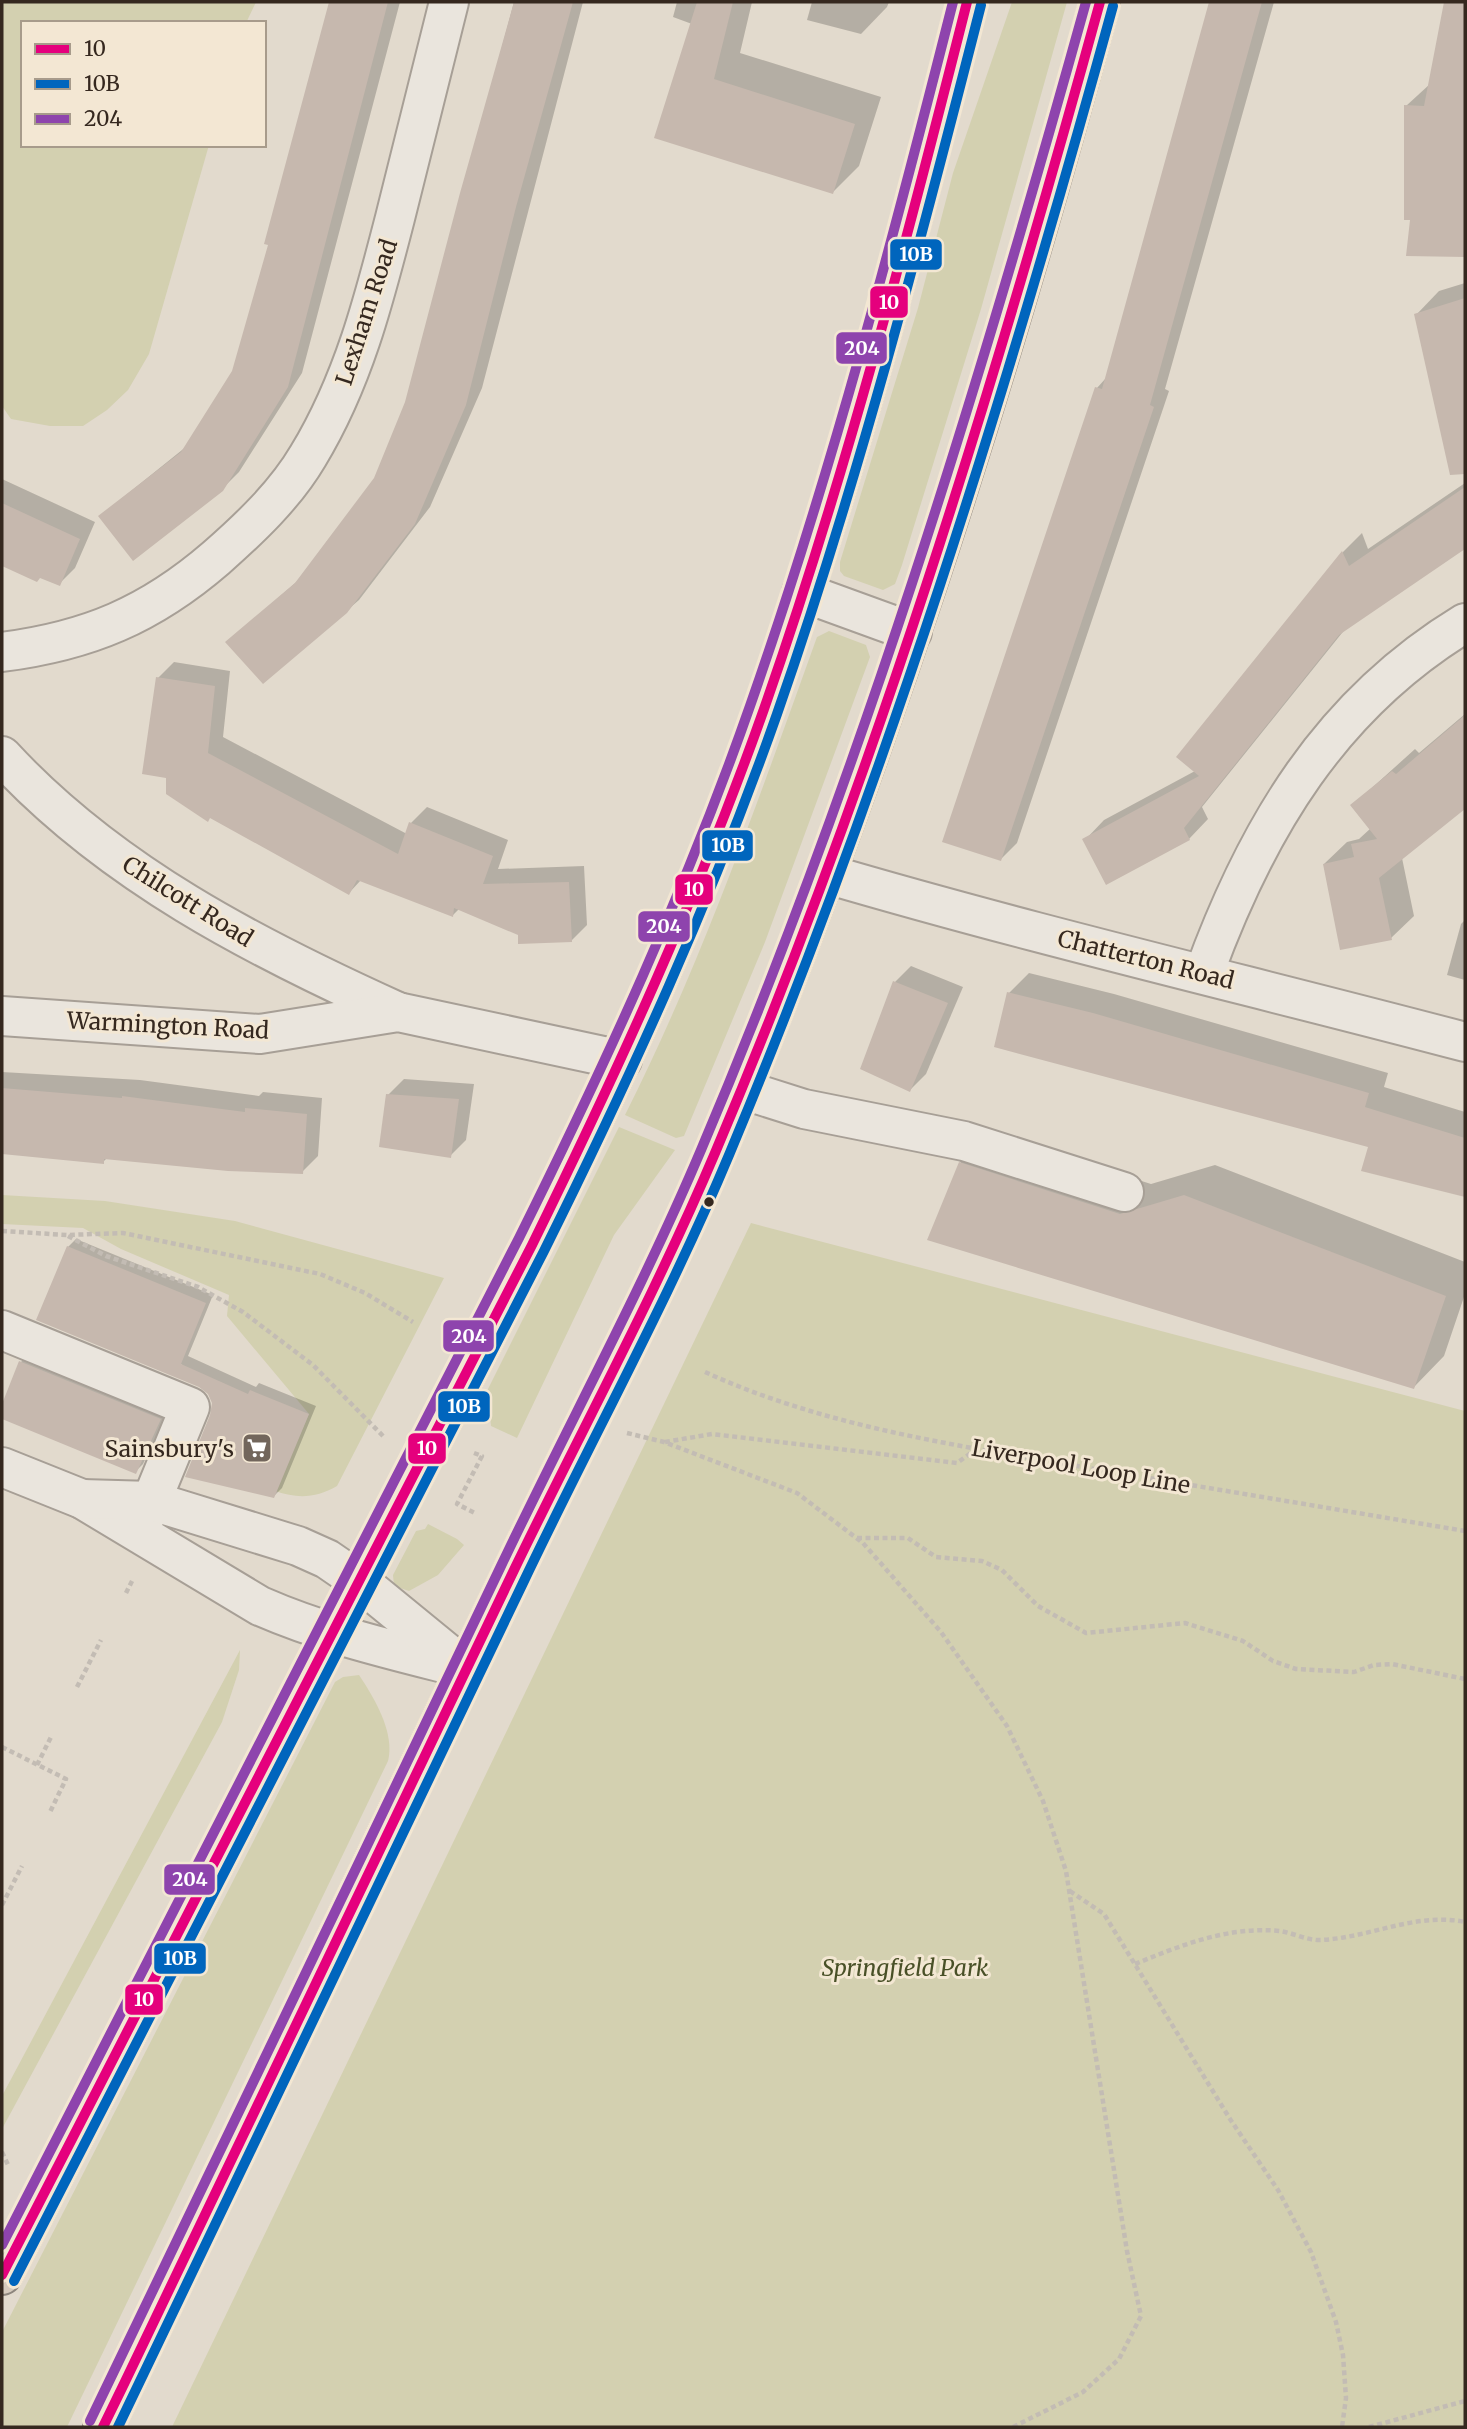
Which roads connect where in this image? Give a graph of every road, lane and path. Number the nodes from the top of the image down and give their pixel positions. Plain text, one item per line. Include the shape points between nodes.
1 (449, 2) edge
2 (967, 2) edge
3 (1100, 2) edge
4 (802, 592) junction
5 (1465, 623) edge
6 (912, 632) junction
7 (2, 652) edge
8 (2, 756) edge
9 (827, 874) junction
10 (1204, 973) junction
11 (398, 1012) junction
12 (2, 1016) edge
13 (1465, 1042) edge
14 (622, 1060) junction
15 (741, 1089) junction
16 (1124, 1192) dead end
17 (2, 1231) edge
18 (67, 1235) junction
19 (413, 1322) dead end
20 (2, 1330) edge
21 (705, 1372) dead end
22 (586, 1423) junction
23 (383, 1436) dead end
24 (664, 1442) junction
25 (976, 1449) junction
26 (471, 1451) dead end
27 (2, 1467) edge
28 (475, 1513) dead end
29 (145, 1518) junction
30 (1465, 1531) edge
31 (856, 1538) junction
32 (132, 1581) dead end
33 (359, 1581) junction
34 (126, 1593) dead end
35 (332, 1634) junction
36 (102, 1640) dead end
37 (467, 1669) junction
38 (1465, 1679) edge
39 (77, 1687) dead end
40 (52, 1735) dead end
41 (2, 1747) edge
42 (37, 1765) junction
43 (50, 1812) dead end
44 (22, 1866) dead end
45 (1069, 1890) junction
46 (2, 1905) edge
47 (1465, 1922) edge
48 (1135, 1964) junction
49 (2, 2152) edge
50 (11, 2169) dead end
51 (2, 2276) edge
52 (1465, 2401) edge
53 (103, 2427) edge
54 (1013, 2427) edge
55 (1342, 2427) edge
56 (1369, 2427) edge

1 - 7 street, Lexham Road via 371,312 351,371 307,458 269,508 231,544 146,610 91,634
2 - 4 highway via 892,293
3 - 6 highway via 984,412
4 - 6 street
4 - 14 highway via 677,935
5 - 10 street via 1406,664 1321,748 1252,856
6 - 9 highway
8 - 11 street, Chilcott Road via 83,833 150,881 295,965
9 - 10 street, Chatterton Road via 989,921
9 - 15 highway
10 - 13 street, Chatterton Road
11 - 12 street, Warmington Road via 260,1034
11 - 14 street, Warmington Road
14 - 33 highway
15 - 16 street via 804,1108 964,1141
15 - 22 highway via 712,1161
17 - 18 path
18 - 19 path via 123,1233 320,1274 365,1293
18 - 23 path via 106,1256 198,1287 243,1312 313,1365
20 - 29 street via 190,1407
21 - 25 path, Liverpool Loop Line via 754,1395 806,1411
22 - 24 path
22 - 37 highway
24 - 25 path via 712,1434 957,1463
24 - 31 path via 797,1493
25 - 30 path, Liverpool Loop Line
26 - 28 path via 482,1457 457,1504
27 - 29 street
29 - 33 street via 298,1546
29 - 35 street via 186,1560 260,1606
31 - 38 path via 908,1538 936,1558 982,1561 1002,1570 1038,1606 1086,1633 1185,1623 1243,1641 1273,1661 1296,1669 1354,1672 1392,1664
31 - 45 path via 942,1632 1007,1726 1043,1801
32 - 34 path
33 - 35 highway
33 - 37 street
35 - 37 street
35 - 51 highway
36 - 39 path
37 - 53 highway
40 - 42 path
41 - 42 path
42 - 43 path via 66,1779
44 - 46 path
45 - 48 path via 1104,1914
45 - 54 path via 1141,2316 1119,2359 1083,2392
47 - 48 path via 1418,1919 1368,1934 1319,1940 1281,1931 1230,1931
48 - 55 path via 1278,2190 1311,2252 1343,2355 1346,2398
49 - 50 path
52 - 56 path

